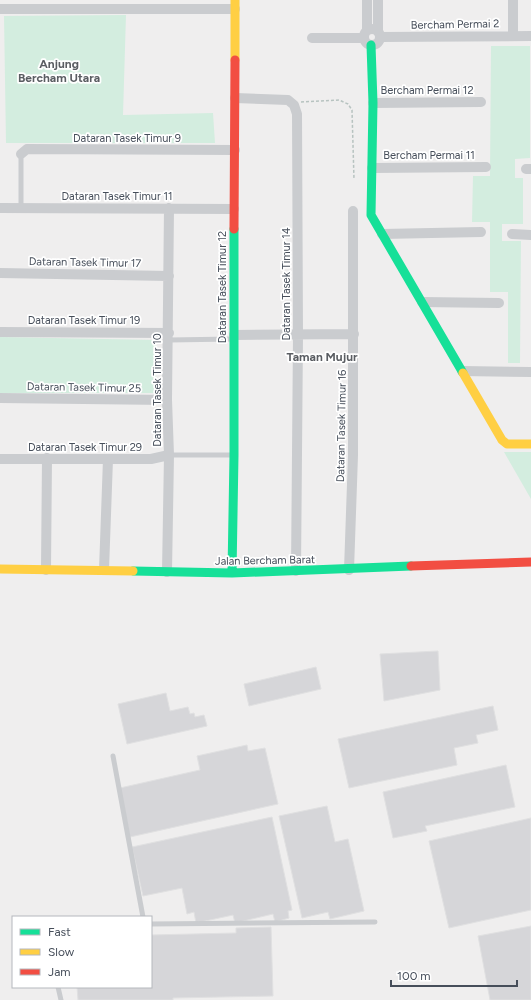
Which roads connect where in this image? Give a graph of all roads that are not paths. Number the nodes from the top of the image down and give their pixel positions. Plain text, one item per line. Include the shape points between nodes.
1 (367, 0) edge
2 (378, 0) edge
3 (513, 0) edge
4 (235, 5) edge
5 (0, 8) edge
6 (365, 34) junction
7 (379, 34) junction
8 (513, 36) junction
9 (531, 36) edge
10 (312, 38) dead end
11 (372, 45) junction
12 (235, 98) junction
13 (480, 102) dead end
14 (373, 103) junction
15 (235, 150) junction
16 (21, 154) joint
17 (486, 167) dead end
18 (372, 168) junction
19 (0, 208) edge
20 (21, 208) junction
21 (169, 208) junction
22 (234, 209) junction
23 (353, 211) dead end
24 (481, 232) dead end
25 (382, 234) junction
26 (512, 234) dead end
27 (531, 235) edge
28 (0, 273) edge
29 (169, 276) junction
30 (422, 302) junction
31 (499, 303) dead end
32 (0, 332) edge
33 (354, 334) junction
34 (298, 335) junction
35 (169, 336) junction
36 (234, 337) junction
37 (462, 371) junction
38 (531, 372) edge
39 (0, 398) edge
40 (167, 400) junction
41 (531, 444) edge
42 (169, 455) junction
43 (234, 455) junction
44 (47, 458) junction
45 (0, 459) edge
46 (108, 459) junction
47 (531, 562) edge
48 (0, 569) edge
49 (46, 570) junction
50 (104, 570) junction
51 (349, 570) junction
52 (296, 571) junction
53 (167, 572) junction
54 (232, 573) junction
55 (113, 756) dead end
56 (143, 916) edge
57 (375, 922) dead end
58 (152, 924) edge
59 (58, 988) edge
60 (61, 1000) edge

1 - 6 street
2 - 7 street
3 - 8 street
4 - 5 street
4 - 12 street, Dataran Tasek Timur 12
6 - 7 street via 373,29
6 - 10 street
6 - 11 street via 366,43
7 - 8 street, Bercham Permai 2
7 - 11 street via 376,44
8 - 9 street, Bercham Permai 2
11 - 14 street
12 - 15 street, Dataran Tasek Timur 12
12 - 34 street, Dataran Tasek Timur 14 via 284,100 292,102 296,108
13 - 14 street, Bercham Permai 12
14 - 18 street
15 - 16 street, Dataran Tasek Timur 9 via 27,149
15 - 22 street, Dataran Tasek Timur 12
16 - 20 lane
17 - 18 street, Bercham Permai 11
18 - 25 street via 371,215
19 - 20 street, Dataran Tasek Timur 11
20 - 21 street, Dataran Tasek Timur 11
21 - 22 street, Dataran Tasek Timur 11
21 - 29 street, Dataran Tasek Timur 10
22 - 36 street, Dataran Tasek Timur 12
23 - 33 street, Dataran Tasek Timur 16
24 - 25 street
25 - 30 street
26 - 27 street
28 - 29 street, Dataran Tasek Timur 17
29 - 35 street, Dataran Tasek Timur 10
30 - 31 street
30 - 37 street
32 - 35 street, Dataran Tasek Timur 19
33 - 34 street
33 - 51 street, Dataran Tasek Timur 16
34 - 36 street
34 - 52 street, Dataran Tasek Timur 14
35 - 36 lane
35 - 40 street, Dataran Tasek Timur 10
36 - 43 street, Dataran Tasek Timur 12
37 - 38 street
37 - 41 street via 502,440 505,443
39 - 40 street, Dataran Tasek Timur 25
40 - 42 street, Dataran Tasek Timur 10
42 - 43 lane
42 - 46 street, Dataran Tasek Timur 29 via 151,459
42 - 53 street, Dataran Tasek Timur 10
43 - 54 street, Dataran Tasek Timur 12
44 - 45 street, Dataran Tasek Timur 29
44 - 46 street, Dataran Tasek Timur 29
44 - 49 street
46 - 50 street
47 - 51 street, Jalan Bercham Barat
48 - 49 street, Jalan Bercham Barat
49 - 50 street, Jalan Bercham Barat
50 - 53 street, Jalan Bercham Barat
51 - 52 street, Jalan Bercham Barat
52 - 54 street, Jalan Bercham Barat
53 - 54 street, Jalan Bercham Barat
55 - 56 lane
57 - 58 lane
59 - 60 lane

